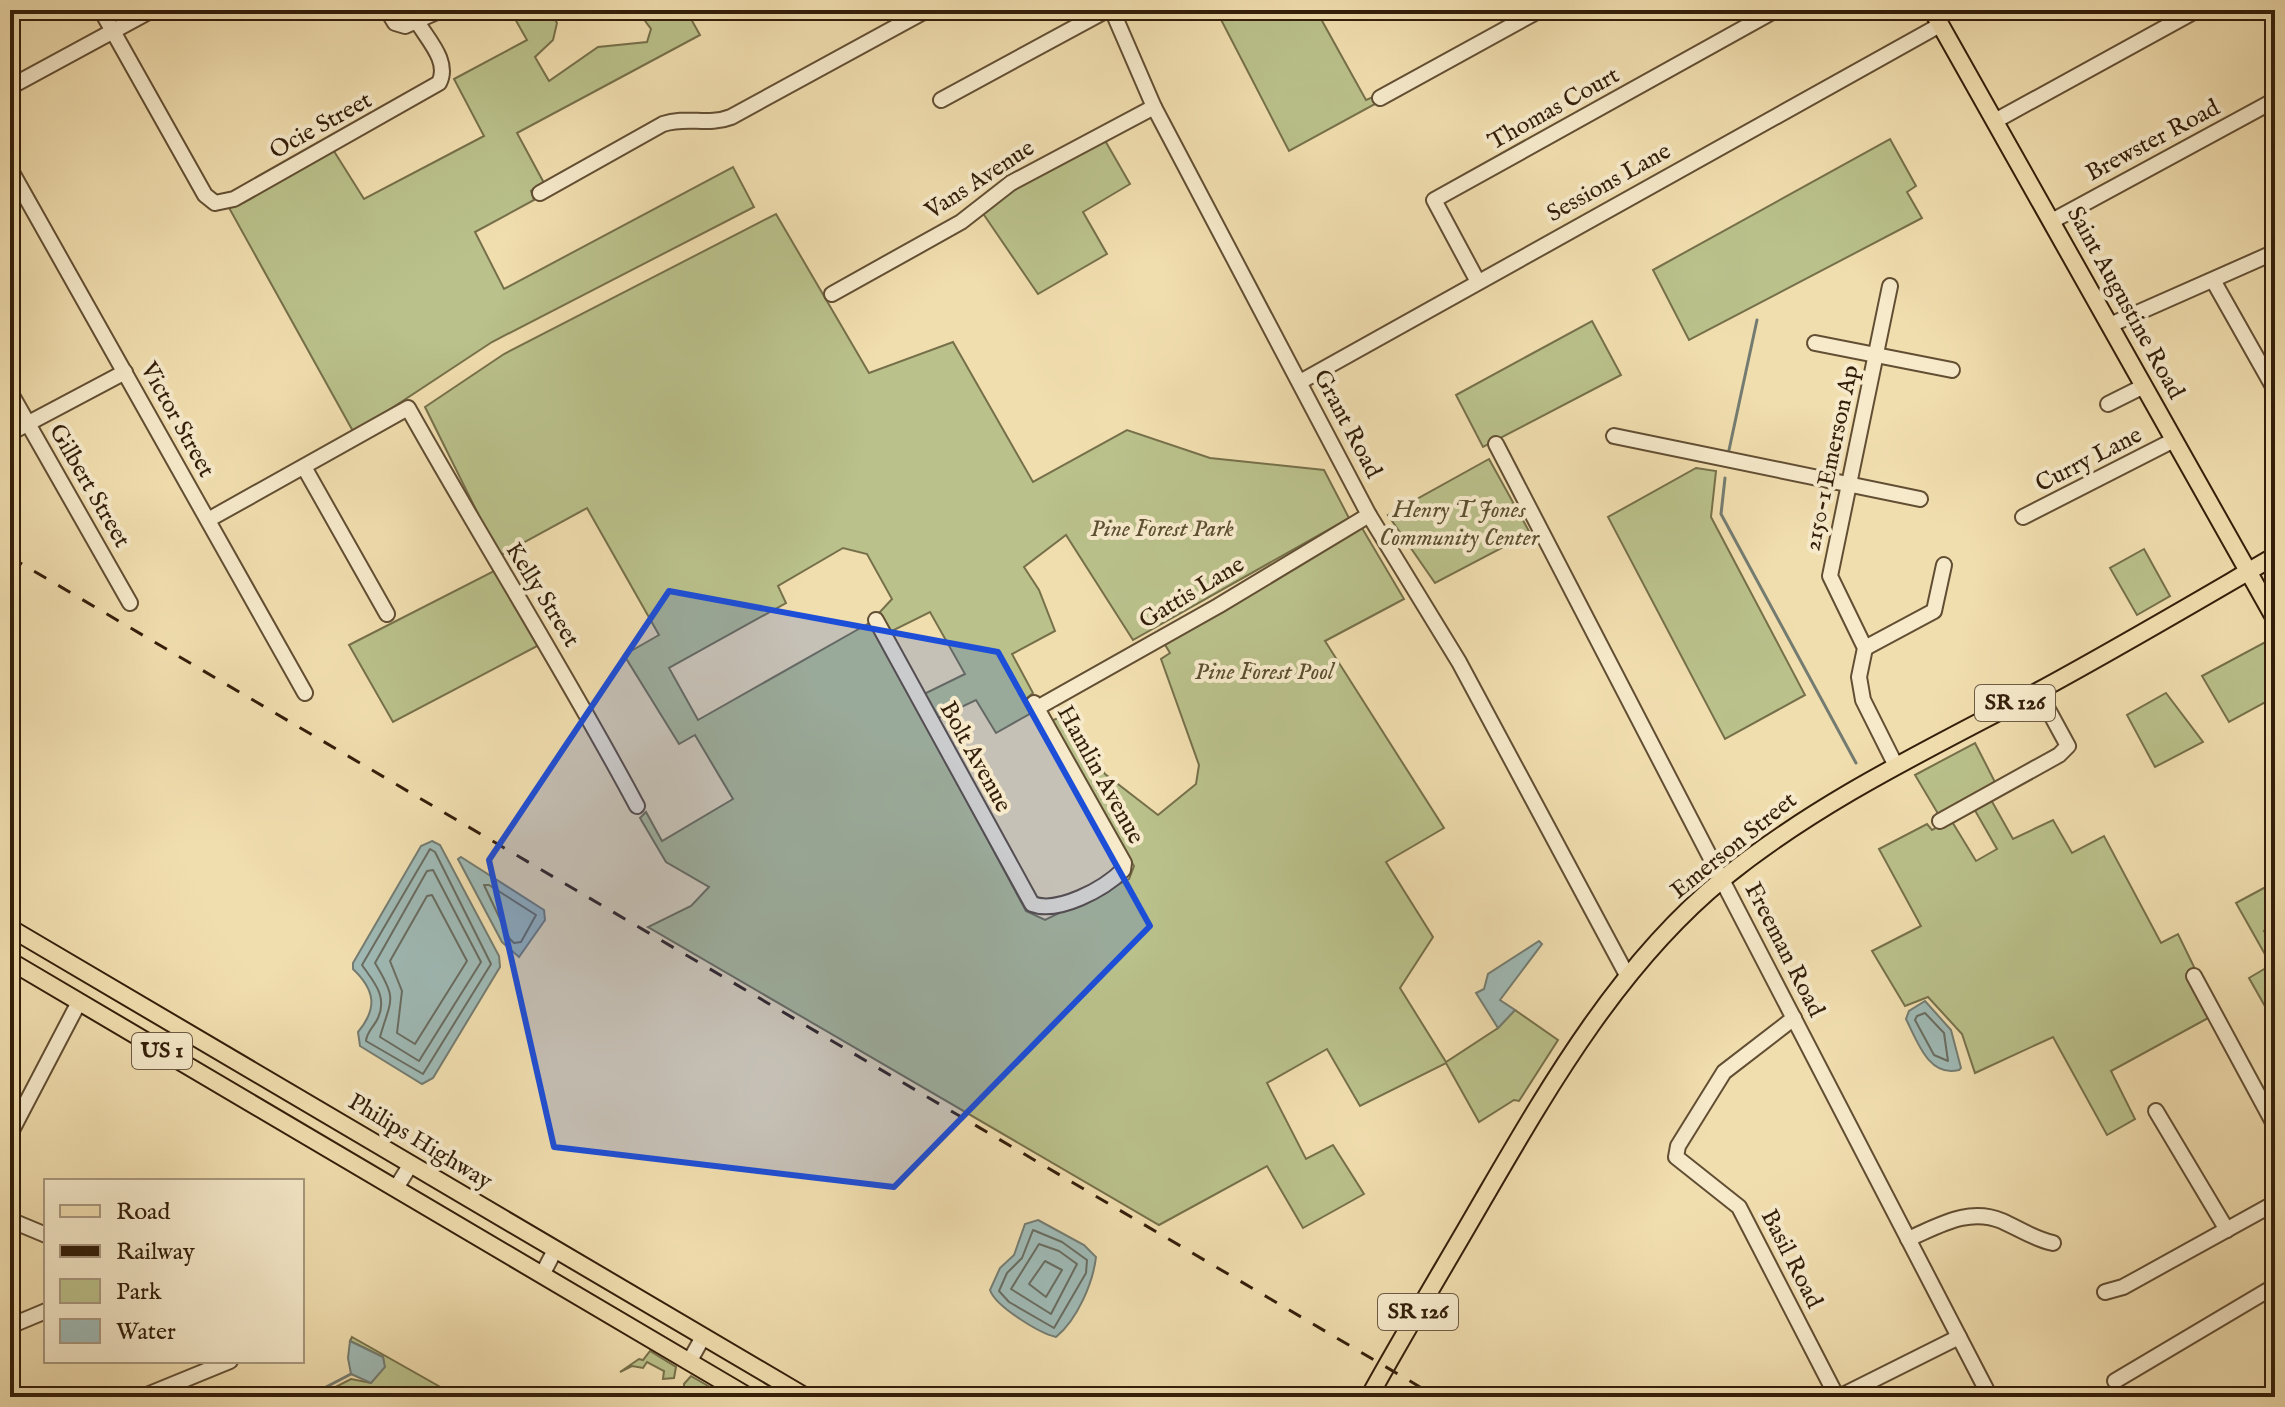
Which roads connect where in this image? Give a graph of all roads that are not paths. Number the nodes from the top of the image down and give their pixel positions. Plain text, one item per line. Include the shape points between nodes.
1 (101, 10) edge
2 (152, 10) edge
3 (387, 10) edge
4 (441, 10) edge
5 (927, 10) edge
6 (1110, 10) edge
7 (1540, 10) edge
8 (1776, 10) edge
9 (2197, 10) edge
10 (1937, 14) edge
11 (418, 23) junction
12 (113, 32) junction
13 (10, 87) edge
14 (1380, 98) dead end
15 (941, 100) dead end
16 (2275, 100) edge
17 (1154, 107) junction
18 (1995, 121) junction
19 (10, 169) edge
20 (540, 193) dead end
21 (2052, 221) junction
22 (2275, 252) edge
23 (1478, 282) junction
24 (2214, 282) junction
25 (1890, 286) dead end
26 (832, 294) dead end
27 (2110, 325) junction
28 (1815, 343) dead end
29 (1875, 355) junction
30 (1952, 370) dead end
31 (125, 372) junction
32 (1300, 382) junction
33 (2144, 386) junction
34 (2275, 390) edge
35 (10, 392) edge
36 (2108, 404) dead end
37 (28, 423) junction
38 (10, 433) edge
39 (1614, 436) dead end
40 (2174, 440) junction
41 (1496, 444) dead end
42 (304, 467) junction
43 (1848, 484) junction
44 (1920, 499) dead end
45 (1369, 515) junction
46 (2023, 517) dead end
47 (208, 520) junction
48 (2275, 556) edge
49 (1944, 565) dead end
50 (2248, 572) junction
51 (130, 603) dead end
52 (387, 614) dead end
53 (2275, 619) edge
54 (876, 620) dead end
55 (1865, 648) junction
56 (2038, 691) junction
57 (305, 693) dead end
58 (1035, 705) joint
59 (1896, 766) junction
60 (637, 806) dead end
61 (1940, 821) dead end
62 (1123, 870) joint
63 (1723, 879) junction
64 (10, 928) edge
65 (10, 961) edge
66 (2194, 976) dead end
67 (1628, 977) junction
68 (79, 1002) junction
69 (1794, 1018) junction
70 (2156, 1111) dead end
71 (2275, 1126) edge
72 (10, 1134) edge
73 (411, 1164) junction
74 (396, 1188) junction
75 (2275, 1203) edge
76 (10, 1220) edge
77 (2227, 1230) junction
78 (44, 1234) edge
79 (1908, 1239) junction
80 (2053, 1243) dead end
81 (555, 1250) junction
82 (542, 1275) junction
83 (2275, 1286) edge
84 (2105, 1292) dead end
85 (44, 1312) edge
86 (10, 1326) edge
87 (703, 1337) junction
88 (1959, 1337) junction
89 (689, 1362) junction
90 (208, 1365) edge
91 (2115, 1381) dead end
92 (1987, 1391) dead end
93 (142, 1397) edge
94 (749, 1397) edge
95 (806, 1397) edge
96 (1369, 1397) edge
97 (1838, 1397) edge

1 - 12 street
2 - 12 street
3 - 11 street via 399,25
4 - 11 street
5 - 20 street via 732,117 717,123 663,124
6 - 15 street
6 - 17 street, Grant Road
7 - 14 street
8 - 23 street, Thomas Court via 1434,200
9 - 18 street
10 - 18 main road, Saint Augustine Road
10 - 23 street, Sessions Lane
11 - 12 street, Ocie Street via 441,61 443,76 433,88 234,199 215,203 205,195
12 - 13 street
16 - 21 street, Brewster Road
17 - 26 street, Vans Avenue via 1011,183 961,222
17 - 32 street, Grant Road
18 - 21 main road, Saint Augustine Road
19 - 31 street, Victor Street
21 - 27 main road, Saint Augustine Road
22 - 24 street
23 - 32 street, Sessions Lane
24 - 27 street
24 - 34 street
25 - 29 street, 2150-1 Emerson Ap
27 - 33 main road, Saint Augustine Road
28 - 29 street
29 - 30 street
29 - 43 street, 2150-1 Emerson Ap
31 - 37 street
31 - 47 street, Victor Street
32 - 45 street, Grant Road
33 - 36 street
33 - 40 main road, Saint Augustine Road
35 - 37 street, Gilbert Street
37 - 38 street
37 - 51 street, Gilbert Street
39 - 43 street
40 - 46 street, Curry Lane
40 - 50 main road, Saint Augustine Road
41 - 63 street, Freeman Road
42 - 47 street
42 - 52 street
42 - 60 street, Kelly Street via 408,408 492,558 573,686
43 - 44 street
43 - 55 street, 2150-1 Emerson Ap via 1830,576
45 - 58 street, Gattis Lane via 1218,606
45 - 67 street, Grant Road via 1459,662
47 - 57 street, Victor Street
48 - 50 main road, Emerson Street / SR 126
49 - 55 street via 1934,611
50 - 53 main road, Saint Augustine Road
50 - 56 main road, Emerson Street / SR 126
54 - 62 street, Bolt Avenue via 1032,904 1055,908
55 - 59 street via 1859,687
56 - 59 main road, Emerson Street / SR 126
56 - 61 street via 2068,746
58 - 62 street, Hamlin Avenue via 1124,863
59 - 63 main road, Emerson Street / SR 126 via 1813,813
63 - 67 main road, Emerson Street / SR 126
63 - 69 street, Freeman Road
64 - 73 main road, Philips Highway / US 1
65 - 68 main road, US 1
66 - 71 street
67 - 96 main road, Emerson Street / SR 126 via 1535,1111
68 - 72 street
68 - 74 main road, US 1
69 - 79 street, Freeman Road
69 - 97 street, Basil Road via 1724,1072 1678,1146 1679,1163 1739,1207
70 - 77 street
73 - 74 street
73 - 81 main road, Philips Highway / US 1
74 - 82 main road, US 1
75 - 77 street
76 - 78 street
77 - 84 street
79 - 80 street via 1980,1214
79 - 88 street, Freeman Road
81 - 82 street
81 - 87 main road, Philips Highway / US 1
82 - 89 main road, US 1
83 - 91 street
85 - 86 street
87 - 89 street
87 - 95 main road, Philips Highway / US 1
88 - 92 street, Freeman Road
88 - 97 street
89 - 94 main road, US 1
90 - 93 street

